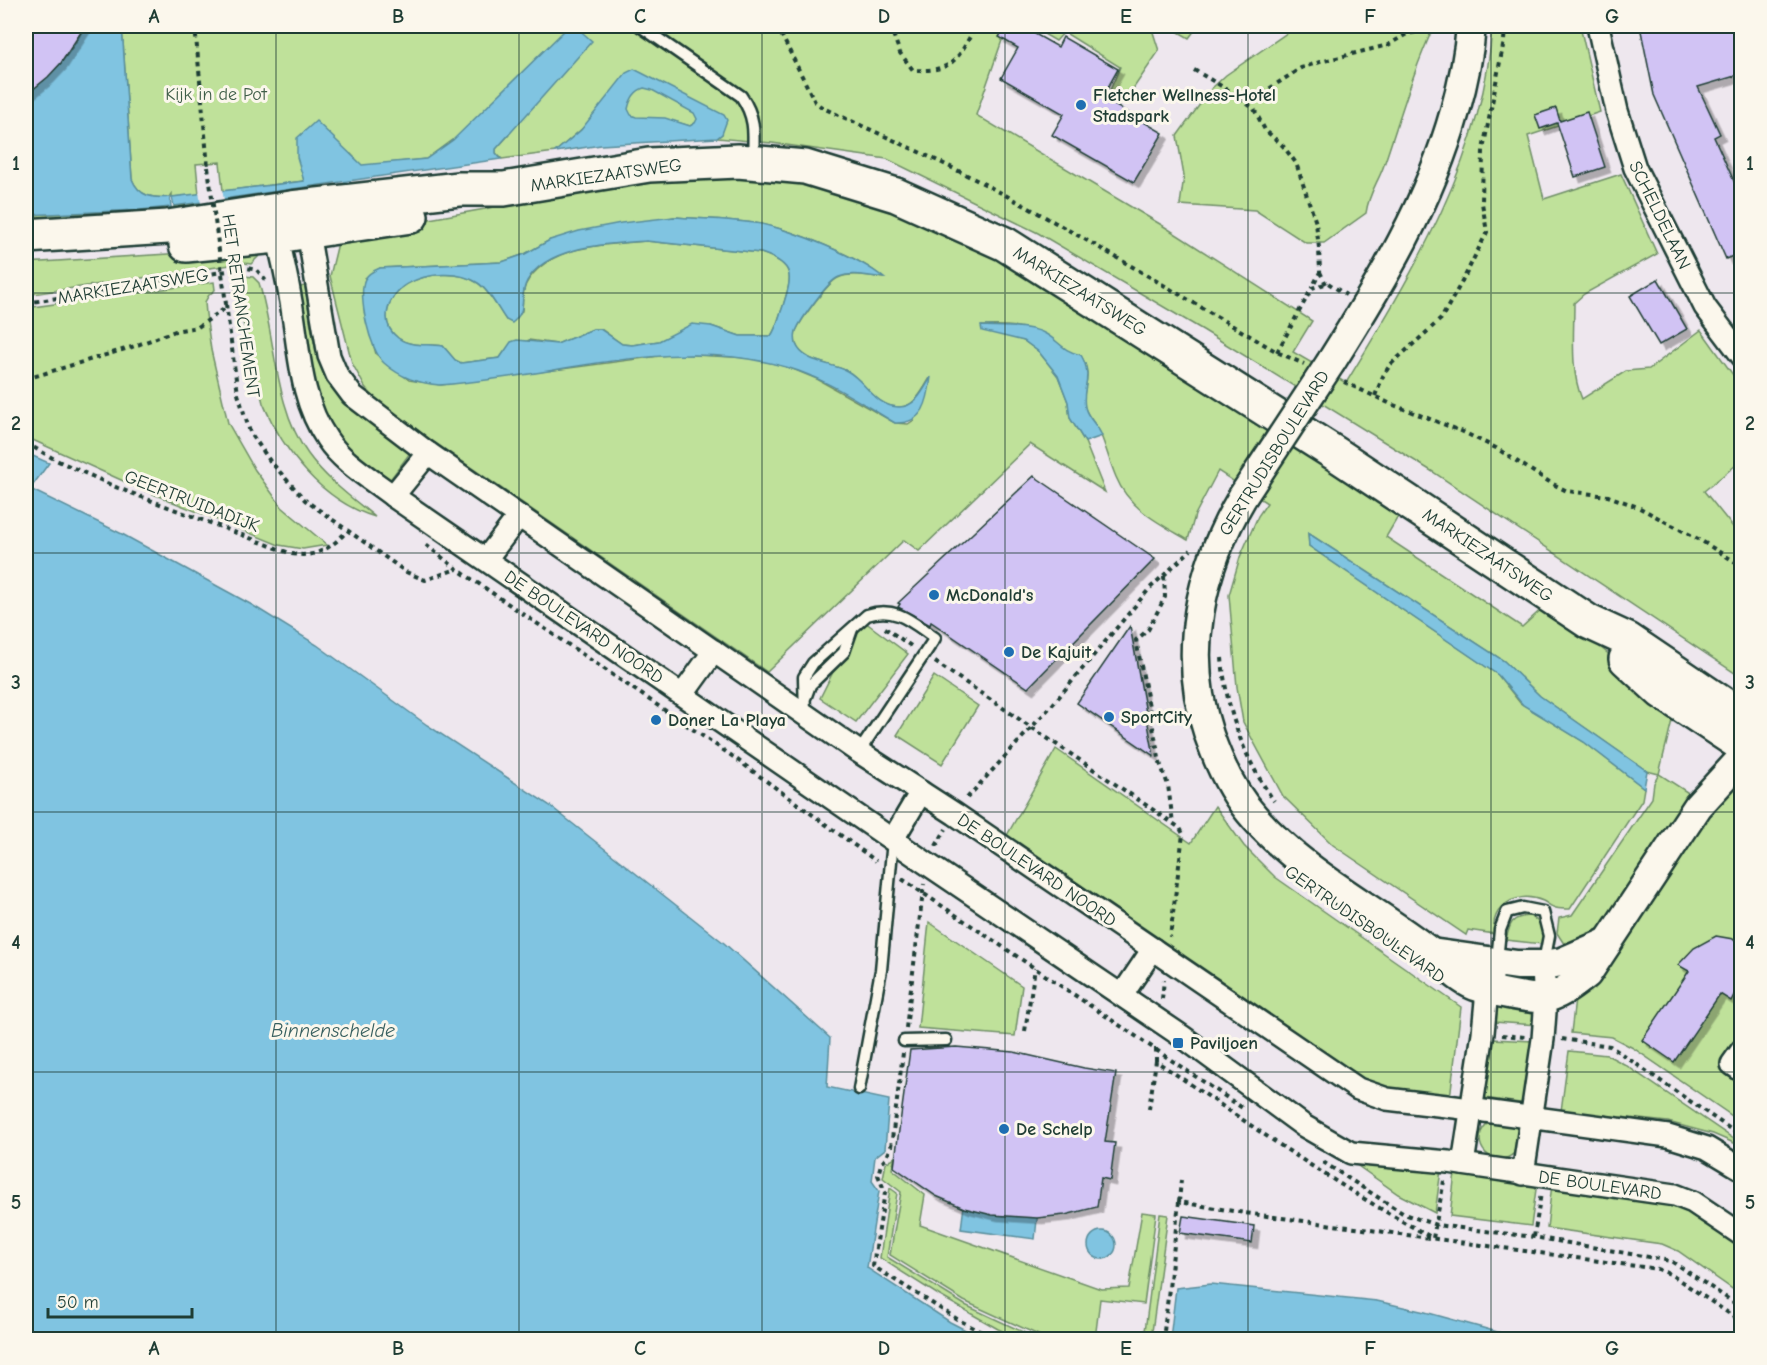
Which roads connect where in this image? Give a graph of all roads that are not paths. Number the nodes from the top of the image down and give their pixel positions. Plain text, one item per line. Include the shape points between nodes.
1 (640, 26) edge
2 (1471, 26) edge
3 (1598, 26) edge
4 (753, 163) junction
5 (292, 225) junction
6 (26, 236) edge
7 (26, 256) edge
8 (1742, 356) edge
9 (428, 453) junction
10 (393, 496) junction
11 (519, 516) junction
12 (486, 559) junction
13 (714, 651) junction
14 (683, 694) junction
15 (805, 705) junction
16 (1739, 737) edge
17 (859, 752) junction
18 (921, 792) junction
19 (893, 839) junction
20 (1608, 942) junction
21 (1153, 949) junction
22 (1431, 953) junction
23 (1497, 962) junction
24 (1543, 965) junction
25 (1488, 990) junction
26 (1122, 995) junction
27 (1544, 998) junction
28 (946, 1040) dead end
29 (904, 1041) road end
30 (1742, 1050) edge
31 (1742, 1071) edge
32 (859, 1089) dead end
33 (1463, 1108) junction
34 (1533, 1119) junction
35 (1456, 1163) junction
36 (1742, 1169) edge
37 (1523, 1174) junction
38 (1742, 1235) edge

1 - 4 lane via 741,96 755,129
2 - 22 street, GERTRUDISBOULEVARD, bridge via 1460,93 1432,182 1379,286 1243,496 1218,544 1200,602 1196,638 1198,688 1209,734 1228,778 1253,817 1291,855
3 - 8 street, SCHELDELAAN via 1617,111 1635,168 1706,307
4 - 5 main road, MARKIEZAATSWEG via 649,165 504,189 459,189
4 - 16 main road, MARKIEZAATSWEG via 805,167 896,195 1005,244 1336,454 1589,622 1628,640
5 - 6 main road, MARKIEZAATSWEG via 168,226
5 - 7 main road, MARKIEZAATSWEG via 141,249
5 - 9 street, DE BOULEVARD NOORD via 329,356 338,375 352,395
5 - 10 street, DE BOULEVARD NOORD via 290,292 309,402 327,440
9 - 10 street
9 - 11 street, DE BOULEVARD NOORD
10 - 12 street, DE BOULEVARD NOORD
11 - 12 street, DE BOULEVARD NOORD
11 - 13 street, DE BOULEVARD NOORD
12 - 14 street, DE BOULEVARD NOORD
13 - 14 street, DE BOULEVARD NOORD
13 - 15 street, DE BOULEVARD NOORD
14 - 19 street, DE BOULEVARD NOORD
15 - 17 street, DE BOULEVARD NOORD
15 - 17 lane via 804,677 813,663 867,615 877,611 901,615 935,638
16 - 20 street via 1709,773 1698,806
17 - 18 street, DE BOULEVARD NOORD
18 - 19 street
18 - 21 street, DE BOULEVARD NOORD
19 - 26 street, DE BOULEVARD NOORD
19 - 32 lane via 881,970
20 - 24 street, GERTRUDISBOULEVARD via 1562,962
20 - 27 street via 1587,974 1569,988
21 - 26 street
21 - 33 street, DE BOULEVARD NOORD via 1358,1089 1387,1099
22 - 23 street, GERTRUDISBOULEVARD
22 - 25 street, GERTRUDISBOULEVARD via 1471,985
23 - 24 street, GERTRUDISBOULEVARD
23 - 24 lane via 1500,930 1507,912 1523,908 1542,912 1549,936
23 - 25 street
24 - 27 street
25 - 27 street, GERTRUDISBOULEVARD
25 - 33 street via 1483,1033
26 - 35 street, DE BOULEVARD NOORD via 1304,1126 1351,1153
27 - 34 street via 1556,1036
28 - 29 lane
30 - 31 street via 1732,1064
33 - 34 street
33 - 35 street
34 - 36 street via 1668,1136 1707,1148
34 - 37 street
35 - 37 street, DE BOULEVARD
37 - 38 street, DE BOULEVARD via 1675,1196 1693,1202

